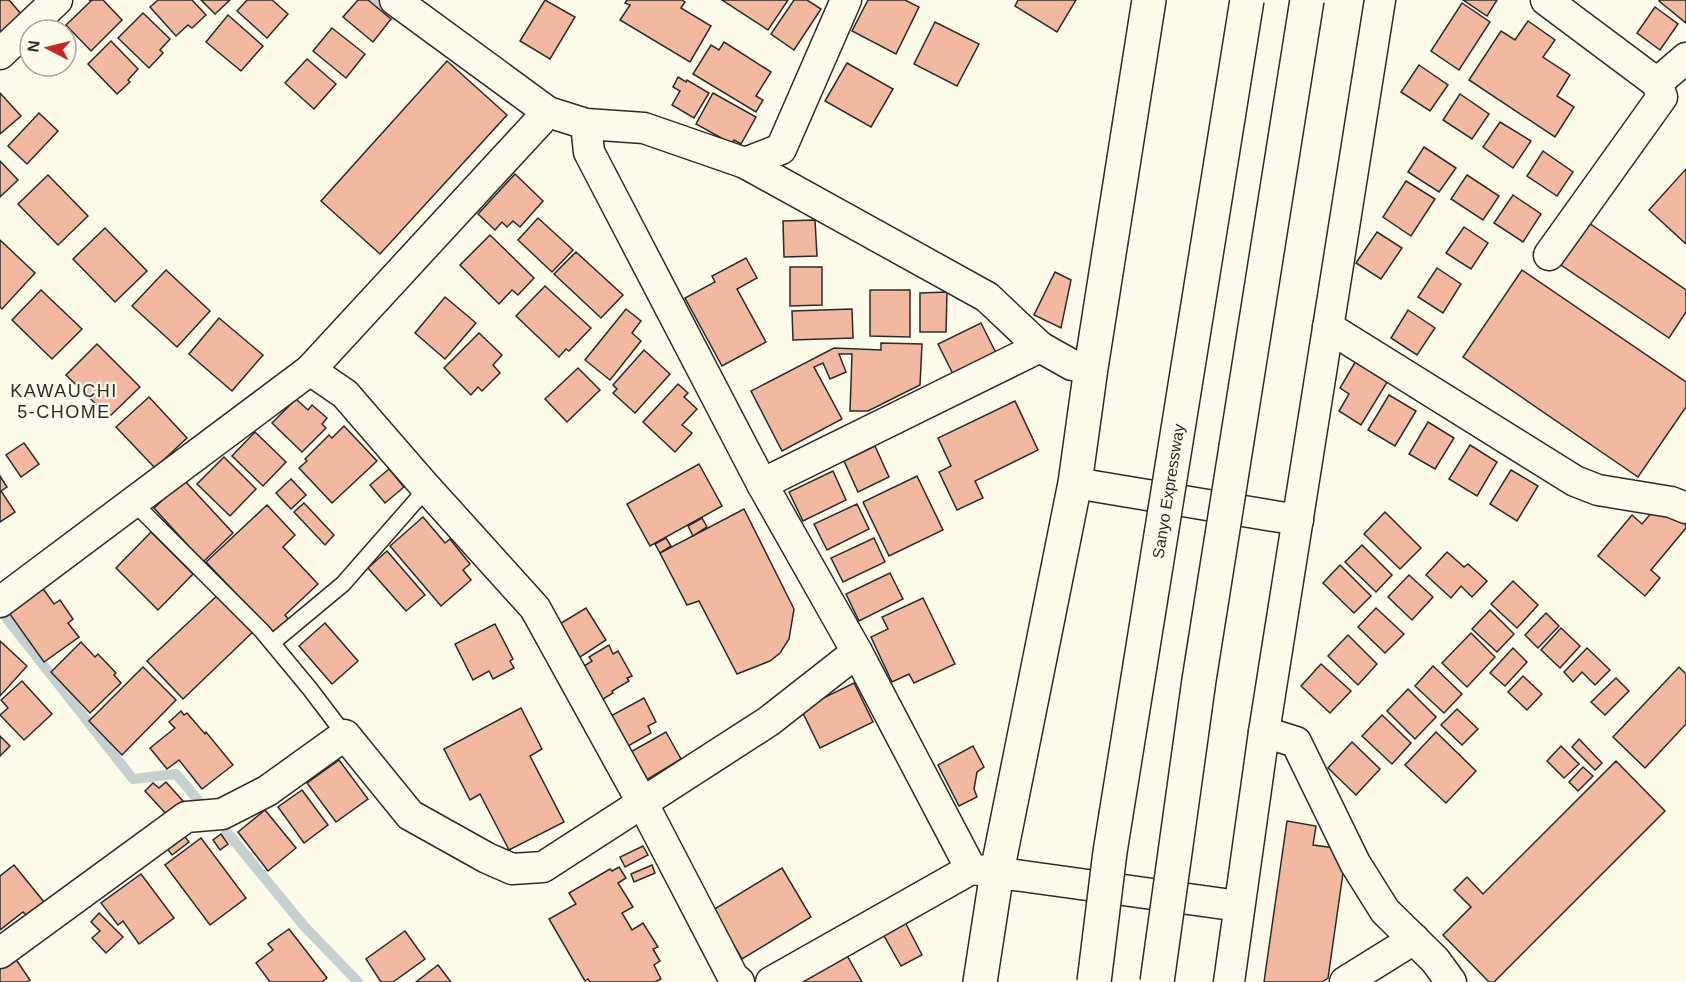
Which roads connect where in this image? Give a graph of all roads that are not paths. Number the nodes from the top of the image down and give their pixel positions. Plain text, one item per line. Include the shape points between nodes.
1 (57, 0) edge
2 (394, 0) edge
3 (846, 0) edge
4 (1149, 0) edge
5 (1246, 0) edge
6 (1307, 0) edge
7 (1380, 0) edge
8 (1546, 0) edge
9 (0, 54) edge
10 (1686, 58) edge
11 (1657, 83) junction
12 (548, 112) junction
13 (585, 123) junction
14 (745, 163) junction
15 (1550, 255) dead end
16 (1328, 327) junction
17 (1040, 347) junction
18 (1091, 368) junction
19 (310, 369) junction
20 (1075, 483) junction
21 (762, 484) junction
22 (427, 488) junction
23 (133, 502) junction
24 (1686, 508) edge
25 (1298, 520) junction
26 (0, 602) edge
27 (272, 643) junction
28 (857, 652) junction
29 (1264, 732) junction
30 (345, 735) junction
31 (642, 802) junction
32 (984, 871) junction
33 (1239, 906) junction
34 (1414, 939) junction
35 (0, 952) edge
36 (739, 982) edge
37 (771, 982) edge
38 (980, 982) edge
39 (1094, 982) edge
40 (1157, 982) edge
41 (1229, 982) edge
42 (1345, 982) edge
43 (1450, 982) edge

1 - 9 street
2 - 12 street
3 - 14 street via 781,148
4 - 18 main road
5 - 39 main road, Sanyo Expressway, bridge via 1110,852
6 - 40 main road, bridge via 1199,680
7 - 16 street
8 - 11 street
10 - 11 street
11 - 15 street via 1662,97
12 - 13 street
12 - 19 street
13 - 14 street via 644,128
13 - 21 street via 590,152
14 - 17 street via 987,297
16 - 24 street via 1575,481 1598,490
16 - 25 street
17 - 18 street via 1072,365
17 - 21 street
18 - 20 main road
19 - 22 street via 345,394
19 - 23 street
20 - 25 street
20 - 32 main road
21 - 28 street
22 - 27 lane via 343,584
22 - 31 street via 535,608
23 - 26 street
23 - 27 lane
25 - 29 street
27 - 30 lane
28 - 31 street via 769,721
28 - 32 street
29 - 33 street
29 - 34 street via 1296,742 1354,863 1385,911
30 - 31 street via 410,815 512,869 543,867
30 - 35 street via 267,791 222,814 186,817
31 - 36 street
32 - 33 street
32 - 37 street
32 - 38 main road
33 - 41 street
34 - 42 street
34 - 43 street

